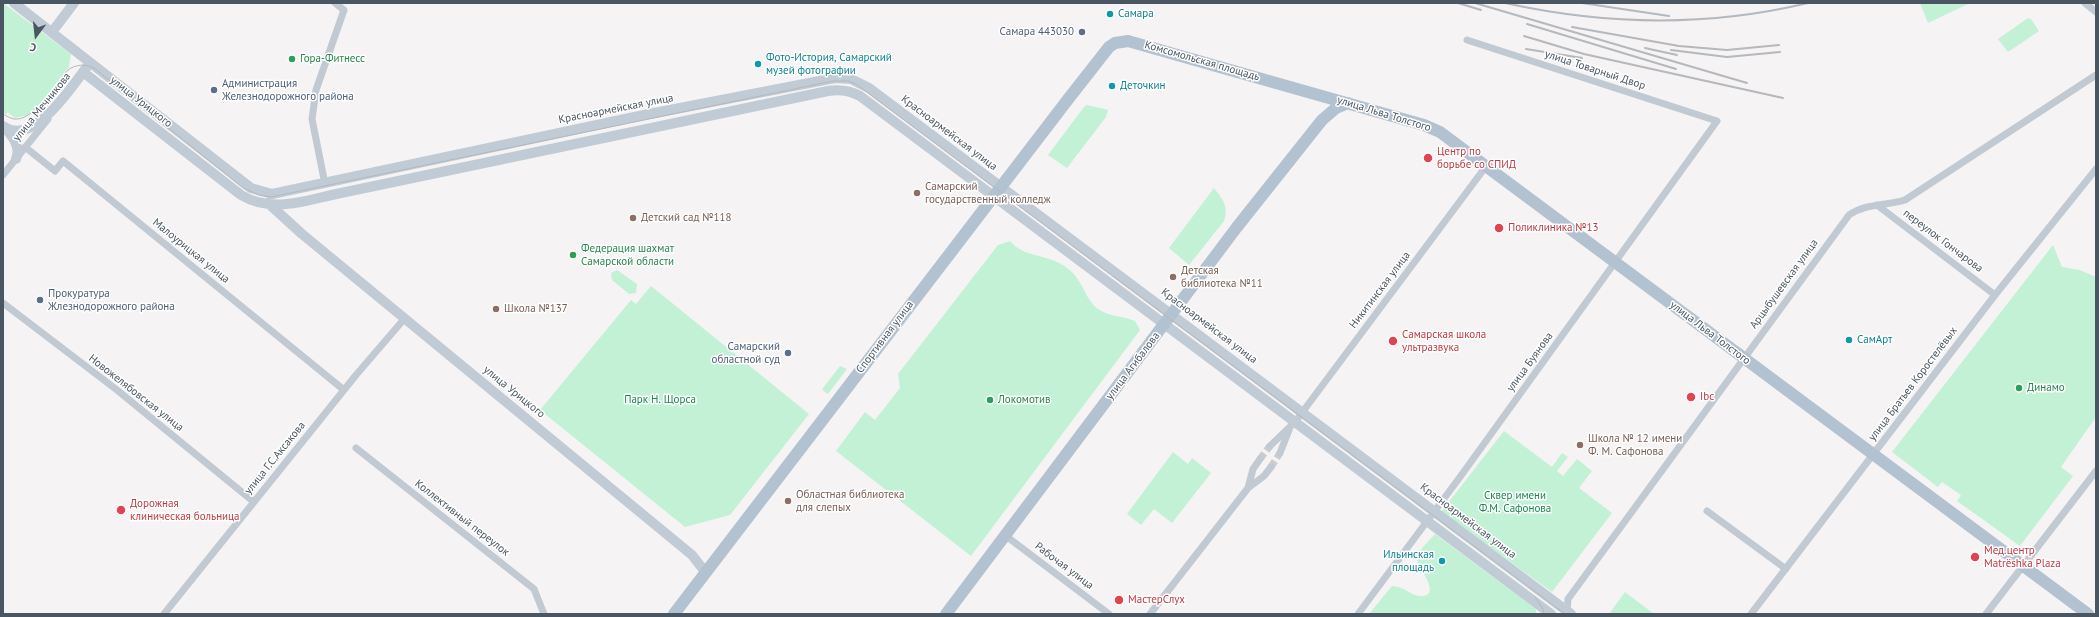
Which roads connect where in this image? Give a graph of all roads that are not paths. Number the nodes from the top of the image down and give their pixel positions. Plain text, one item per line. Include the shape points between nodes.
1 (14, 3) edge
2 (74, 3) edge
3 (335, 3) edge
4 (2085, 3) edge
5 (2096, 12) edge
6 (52, 32) junction
7 (1467, 40) dead end
8 (90, 62) junction
9 (1098, 62) joint
10 (84, 72) junction
11 (2096, 75) edge
12 (1312, 92) junction
13 (1348, 103) junction
14 (1322, 120) junction
15 (1717, 121) joint
16 (4, 127) edge
17 (26, 147) junction
18 (16, 159) junction
19 (1487, 165) junction
20 (2096, 169) edge
21 (3, 175) edge
22 (325, 184) junction
23 (1001, 186) junction
24 (255, 190) junction
25 (993, 196) junction
26 (248, 200) junction
27 (1877, 205) junction
28 (272, 206) junction
29 (302, 234) junction
30 (1615, 261) junction
31 (1995, 295) junction
32 (3, 303) edge
33 (1172, 314) junction
34 (405, 318) junction
35 (1164, 324) junction
36 (1744, 358) junction
37 (344, 390) junction
38 (1303, 412) junction
39 (1293, 425) junction
40 (1270, 446) tunnel mouth
41 (356, 448) dead end
42 (1280, 453) tunnel mouth
43 (1873, 454) junction
44 (1260, 459) tunnel mouth
45 (1271, 467) tunnel mouth
46 (2096, 472) edge
47 (1248, 488) junction
48 (254, 502) junction
49 (1435, 511) junction
50 (1707, 511) dead end
51 (1427, 521) junction
52 (1006, 536) junction
53 (2023, 566) junction
54 (1786, 569) junction
55 (706, 573) junction
56 (1568, 598) junction
57 (1554, 601) junction
58 (1547, 613) edge
59 (1568, 613) edge
60 (164, 614) edge
61 (544, 614) edge
62 (674, 614) edge
63 (946, 614) edge
64 (1109, 614) edge
65 (1150, 614) edge
66 (1358, 614) edge
67 (1751, 614) edge
68 (1986, 614) edge
69 (2088, 614) edge

1 - 6 main road, улица Урицкого
2 - 6 main road
3 - 22 street via 344,10 317,88 312,119
4 - 5 street
6 - 8 main road, улица Урицкого
7 - 15 street, улица Товарный Двор
8 - 10 main road, улица Мечникова
8 - 24 main road, улица Урицкого
9 - 12 main road, Комсомольская площадь via 1115,43 1133,42
9 - 23 main road, Спортивная улица
10 - 16 main road via 45,118 34,126 23,131
10 - 17 street, улица Мечникова
10 - 26 main road, улица Урицкого
11 - 27 street, Арцыбушевская улица via 1906,200
12 - 13 main road, улица Льва Толстого
12 - 14 main road via 1318,96 1324,107
13 - 14 main road, улица Агибалова via 1336,108
13 - 19 main road, улица Льва Толстого via 1432,128
14 - 33 main road, улица Агибалова
15 - 30 street, улица Буянова
16 - 18 main road via 17,144
17 - 18 street, улица Мечникова
17 - 37 street, Малоурицкая улица via 55,171 63,161
18 - 21 street, улица Мечникова
19 - 30 main road, улица Льва Толстого
19 - 38 street, Никитинская улица
20 - 31 street, улица Братьев Коростелёвых
22 - 23 main road, Красноармейская улица via 644,115 843,78 869,88
22 - 24 main road, Красноармейская улица via 272,194
23 - 25 main road, Спортивная улица
23 - 33 main road, Красноармейская улица
24 - 28 main road, улица Урицкого
25 - 28 main road via 860,96 843,89
25 - 35 main road
25 - 55 main road, Спортивная улица
26 - 28 main road, улица Урицкого
26 - 29 main road
27 - 31 street, переулок Гончарова
27 - 36 street, Арцыбушевская улица via 1857,210 1849,215
28 - 29 main road, улица Урицкого
29 - 34 main road, улица Урицкого
30 - 36 main road, улица Льва Толстого
30 - 49 street, улица Буянова
31 - 43 street, улица Братьев Коростелёвых
32 - 48 street, Новожелябовская улица via 117,390
33 - 35 main road, улица Агибалова
33 - 38 main road, Красноармейская улица
34 - 37 street, улица Г.С.Аксакова
34 - 55 main road, улица Урицкого via 692,555
35 - 39 main road
35 - 52 main road, улица Агибалова
36 - 43 main road, улица Льва Толстого
36 - 56 street, Арцыбушевская улица
37 - 48 street, улица Г.С.Аксакова
38 - 39 street, Никитинская улица
38 - 49 main road, Красноармейская улица
39 - 40 street, Никитинская улица
39 - 42 street, Никитинская улица
39 - 51 main road
41 - 61 street, Коллективный переулок via 534,589
43 - 53 main road, улица Льва Толстого
43 - 54 street, улица Братьев Коростелёвых
44 - 47 street via 1253,469
45 - 47 street
46 - 53 street
47 - 65 street
48 - 60 street, улица Г.С.Аксакова
49 - 51 street, улица Буянова
49 - 57 main road, Красноармейская улица
50 - 54 street
51 - 58 main road
51 - 66 street, улица Буянова
52 - 63 main road, улица Агибалова
52 - 64 street, Рабочая улица
53 - 68 street
53 - 69 main road, улица Льва Толстого
54 - 67 street, улица Братьев Коростелёвых
55 - 62 main road, Спортивная улица
56 - 57 street
56 - 59 street
57 - 58 main road
57 - 59 main road, Красноармейская улица

